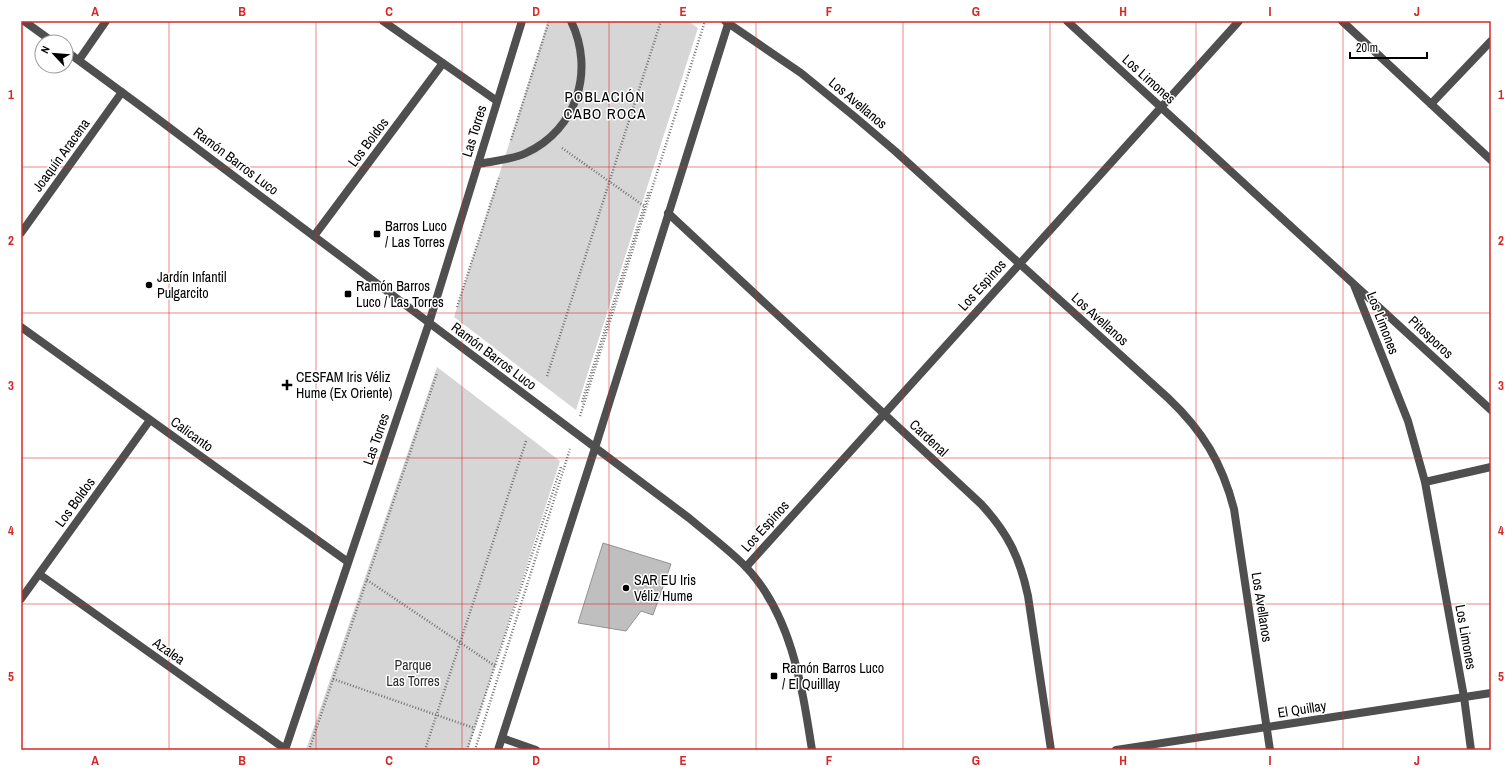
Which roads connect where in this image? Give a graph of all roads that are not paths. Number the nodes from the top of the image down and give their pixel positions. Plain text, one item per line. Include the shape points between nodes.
1 (24, 21) edge
2 (106, 21) edge
3 (383, 21) edge
4 (522, 21) edge
5 (571, 21) edge
6 (1067, 21) edge
7 (1239, 21) edge
8 (1342, 21) edge
9 (727, 22) edge
10 (42, 34) edge
11 (1491, 41) edge
12 (74, 57) edge
13 (79, 60) junction
14 (443, 63) junction
15 (122, 92) junction
16 (497, 101) junction
17 (1431, 104) junction
18 (1161, 107) junction
19 (1491, 160) edge
20 (478, 164) junction
21 (668, 213) junction
22 (21, 233) edge
23 (314, 236) junction
24 (1019, 263) junction
25 (1353, 283) junction
26 (429, 323) junction
27 (21, 327) edge
28 (1491, 410) edge
29 (884, 414) junction
30 (150, 420) junction
31 (595, 448) junction
32 (1491, 467) edge
33 (1425, 482) junction
34 (348, 562) junction
35 (746, 567) junction
36 (39, 574) junction
37 (21, 599) edge
38 (1491, 693) edge
39 (1464, 697) junction
40 (1267, 727) junction
41 (502, 738) junction
42 (285, 749) edge
43 (498, 750) edge
44 (536, 750) edge
45 (812, 750) edge
46 (1051, 750) edge
47 (1116, 750) edge
48 (1270, 750) edge
49 (1472, 750) edge

1 - 10 street
2 - 13 street
3 - 14 street
4 - 16 street, Las Torres
5 - 20 street via 581,49 581,81 577,97 562,124 549,138 525,153
6 - 18 street, Los Limones
7 - 18 street, Los Espinos
8 - 17 street
9 - 21 street
9 - 24 street, Los Avellanos via 801,73 855,117
11 - 17 street
12 - 13 street, Ramón Barros Luco
13 - 15 street, Ramón Barros Luco
14 - 16 street
14 - 23 street, Los Boldos
15 - 22 street, Joaquín Aracena
15 - 23 street, Ramón Barros Luco
16 - 20 street, Las Torres
17 - 19 street
18 - 24 street, Los Espinos
18 - 25 street, Los Limones
20 - 26 street, Las Torres
21 - 29 street, Cardenal
21 - 31 street
23 - 26 street, Ramón Barros Luco
24 - 29 street, Los Espinos
24 - 40 street, Los Avellanos via 1184,413 1214,454 1234,509
25 - 28 street, Pitosporos
25 - 33 street, Los Limones via 1408,421
26 - 31 street, Ramón Barros Luco
26 - 34 street, Las Torres
27 - 30 street, Calicanto
29 - 35 street, Los Espinos
29 - 46 street, Cardenal via 996,519 1015,551 1028,596
30 - 34 street, Calicanto
30 - 36 street, Los Boldos
31 - 35 street, Ramón Barros Luco via 689,518
31 - 41 street
32 - 33 street
33 - 39 street, Los Limones
34 - 42 street, Las Torres
35 - 45 street, Ramón Barros Luco via 766,593 790,645 803,692
36 - 37 street, Los Boldos
36 - 42 street, Azalea
38 - 39 street, El Quillay
39 - 40 street, El Quillay
39 - 49 street, Los Limones
40 - 47 street, El Quillay
40 - 48 street, Los Avellanos
41 - 43 street
41 - 44 street

